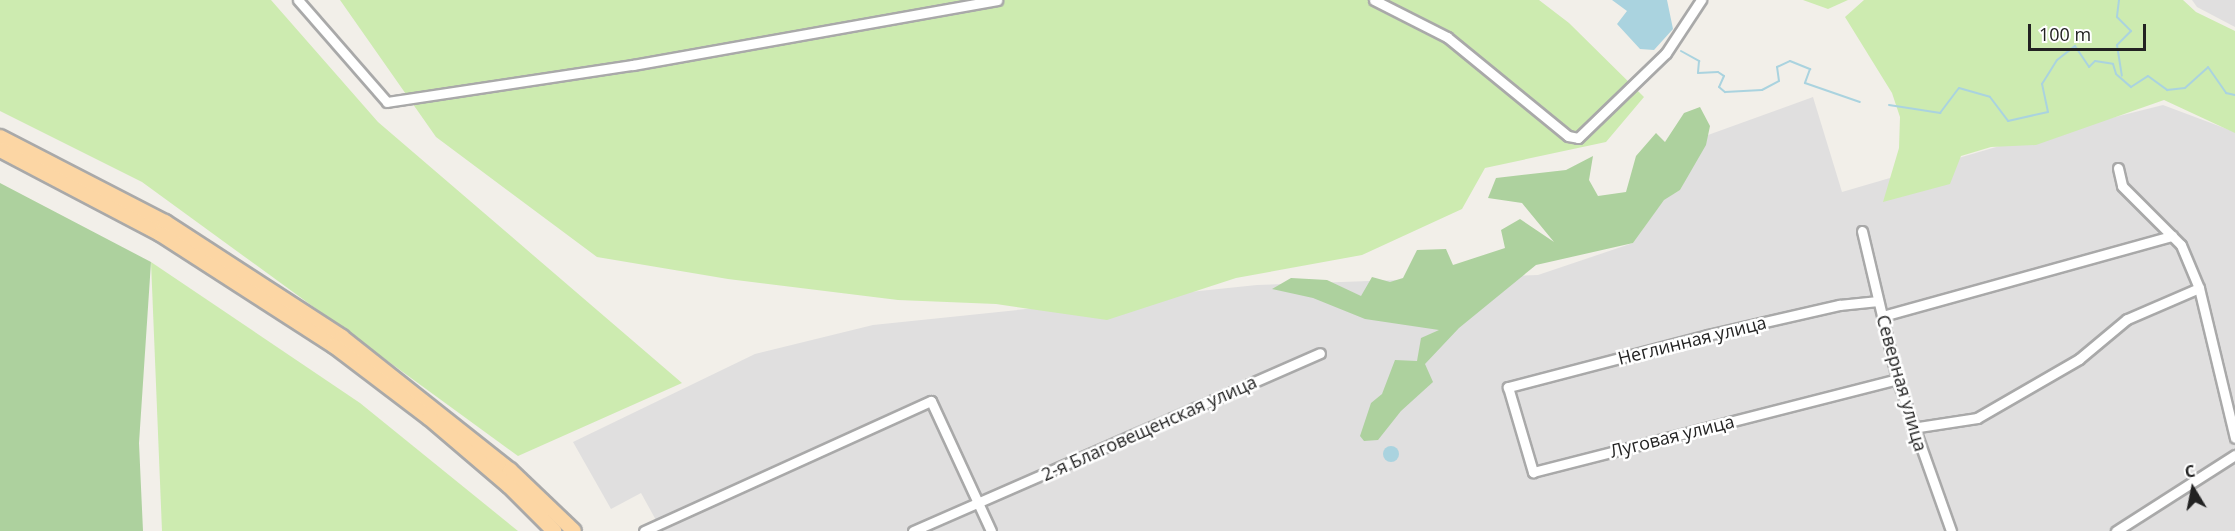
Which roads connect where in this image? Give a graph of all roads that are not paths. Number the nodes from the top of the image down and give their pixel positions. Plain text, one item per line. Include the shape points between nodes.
1 (298, 0) edge
2 (997, 0) edge
3 (1374, 0) edge
4 (1701, 0) edge
5 (0, 137) edge
6 (0, 150) edge
7 (2118, 168) dead end
8 (1862, 231) dead end
9 (2172, 236) junction
10 (2199, 288) junction
11 (1878, 301) junction
12 (1884, 316) junction
13 (1320, 354) dead end
14 (1897, 380) junction
15 (1508, 387) joint
16 (1912, 428) junction
17 (2235, 438) edge
18 (2235, 455) edge
19 (978, 504) junction
20 (554, 531) edge
21 (574, 531) edge
22 (644, 531) edge
23 (913, 531) edge
24 (991, 531) edge
25 (1951, 531) edge
26 (2116, 531) edge

1 - 2 street via 387,102 633,65
3 - 4 street via 1447,37 1568,135 1578,138 1666,53
5 - 21 main road via 165,222 342,338 502,463
6 - 20 main road via 160,234 314,333 429,418 509,486
7 - 9 street via 2122,186
8 - 11 street, Северная улица
9 - 10 street via 2181,245
9 - 12 street
10 - 16 street via 2127,319 2079,359 1977,418
10 - 17 street
11 - 12 street, Северная улица
11 - 15 street, Неглинная улица via 1839,305 1730,330
12 - 14 street, Северная улица
13 - 19 street, 2-я Благовещенская улица
14 - 15 street, Луговая улица via 1533,472
14 - 16 street, Северная улица
16 - 25 street, Северная улица
18 - 26 street
19 - 22 street via 931,400
19 - 23 street, 2-я Благовещенская улица
19 - 24 street

